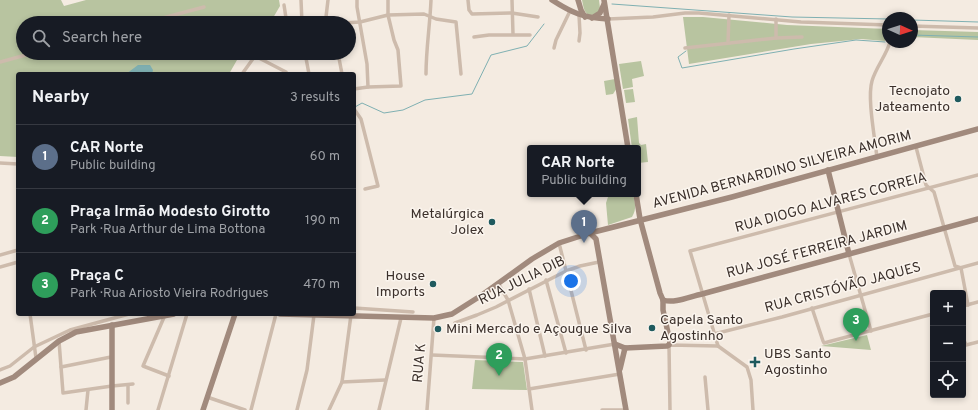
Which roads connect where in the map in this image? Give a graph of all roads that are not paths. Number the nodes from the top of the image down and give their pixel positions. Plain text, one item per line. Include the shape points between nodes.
1 (302, 0) edge
2 (328, 0) edge
3 (357, 0) edge
4 (388, 0) edge
5 (431, 0) edge
6 (468, 0) edge
7 (512, 0) edge
8 (552, 0) edge
9 (578, 0) edge
10 (604, 1) edge
11 (284, 5) dead end
12 (204, 7) dead end
13 (570, 11) junction
14 (512, 13) junction
15 (388, 15) junction
16 (729, 15) junction
17 (170, 16) edge
18 (286, 16) edge
19 (302, 16) edge
20 (326, 16) edge
21 (431, 16) junction
22 (538, 16) dead end
23 (582, 16) junction
24 (592, 18) junction
25 (608, 19) junction
26 (776, 19) junction
27 (356, 22) edge
28 (360, 22) junction
29 (882, 25) edge
30 (918, 26) edge
31 (978, 28) edge
32 (513, 34) junction
33 (530, 35) dead end
34 (474, 37) dead end
35 (802, 37) dead end
36 (776, 38) junction
37 (579, 40) dead end
38 (728, 43) junction
39 (554, 48) dead end
40 (685, 48) dead end
41 (889, 48) edge
42 (16, 58) edge
43 (250, 60) edge
44 (264, 60) edge
45 (306, 60) edge
46 (339, 60) edge
47 (0, 62) edge
48 (243, 72) edge
49 (285, 72) edge
50 (309, 72) edge
51 (342, 72) edge
52 (426, 74) dead end
53 (461, 74) dead end
54 (368, 87) junction
55 (356, 89) edge
56 (356, 113) edge
57 (978, 130) edge
58 (628, 145) edge
59 (916, 147) junction
60 (877, 158) junction
61 (0, 163) edge
62 (16, 164) edge
63 (828, 170) junction
64 (978, 175) edge
65 (930, 188) junction
66 (365, 190) dead end
67 (636, 197) edge
68 (839, 212) junction
69 (978, 219) edge
70 (640, 220) junction
71 (944, 227) junction
72 (602, 230) junction
73 (590, 232) junction
74 (596, 239) junction
75 (559, 243) junction
76 (16, 251) edge
77 (849, 254) junction
78 (0, 255) edge
79 (599, 262) junction
80 (16, 263) edge
81 (978, 263) edge
82 (0, 267) edge
83 (961, 268) junction
84 (566, 271) junction
85 (546, 280) junction
86 (498, 283) junction
87 (529, 289) junction
88 (702, 294) junction
89 (861, 295) junction
90 (508, 300) junction
91 (665, 300) junction
92 (978, 302) edge
93 (968, 305) joint
94 (356, 308) edge
95 (812, 308) junction
96 (413, 312) dead end
97 (356, 315) edge
98 (930, 315) edge
99 (30, 316) edge
100 (121, 316) edge
101 (160, 316) edge
102 (165, 316) edge
103 (186, 316) edge
104 (233, 316) edge
105 (275, 316) edge
106 (316, 316) edge
107 (351, 316) edge
108 (401, 318) junction
109 (434, 318) junction
110 (455, 323) dead end
111 (112, 325) junction
112 (871, 331) junction
113 (714, 334) junction
114 (59, 341) junction
115 (978, 342) edge
116 (615, 344) junction
117 (669, 345) junction
118 (966, 345) edge
119 (718, 346) junction
120 (34, 347) junction
121 (625, 348) junction
122 (586, 350) junction
123 (566, 353) junction
124 (432, 355) junction
125 (545, 356) junction
126 (111, 357) junction
127 (36, 358) junction
128 (525, 359) junction
129 (61, 367) junction
130 (0, 370) edge
131 (620, 374) junction
132 (170, 376) junction
133 (705, 377) dead end
134 (385, 380) junction
135 (342, 382) junction
136 (0, 383) edge
137 (133, 384) dead end
138 (128, 385) junction
139 (112, 386) junction
140 (529, 389) junction
141 (88, 390) junction
142 (207, 398) junction
143 (128, 403) dead end
144 (86, 410) edge
145 (112, 410) edge
146 (158, 410) edge
147 (203, 410) edge
148 (245, 410) edge
149 (250, 410) edge
150 (297, 410) edge
151 (329, 410) edge
152 (379, 410) edge
153 (427, 410) edge
154 (532, 410) edge
155 (602, 410) edge
156 (626, 410) edge
157 (670, 410) edge
158 (708, 410) edge
159 (752, 410) edge

1 - 19 street
2 - 20 street
3 - 28 street
4 - 15 street
5 - 21 street
6 - 14 street via 472,14
7 - 14 street
8 - 13 main road
9 - 23 main road
10 - 24 main road via 600,13
10 - 25 main road
11 - 18 street
12 - 17 street
13 - 23 main road
13 - 39 street
14 - 22 street
14 - 32 street
15 - 21 street
15 - 28 street
15 - 54 street via 398,50 401,86
16 - 25 street via 699,12
16 - 26 street
16 - 38 street
21 - 52 street
21 - 53 street via 456,22
23 - 24 main road
23 - 37 street
24 - 25 main road
25 - 58 main road
26 - 29 street
26 - 36 street
27 - 28 street
28 - 54 street
30 - 31 street
32 - 33 street
32 - 34 street
35 - 36 street
36 - 38 street
38 - 40 street
41 - 60 street via 872,80 870,92
42 - 47 street
43 - 48 street
44 - 49 street
45 - 50 street
46 - 51 street
54 - 55 street
56 - 66 street via 361,119 378,186
57 - 59 main road, AVENIDA BERNARDINO SILVEIRA AMORIM
59 - 60 main road, AVENIDA BERNARDINO SILVEIRA AMORIM
59 - 65 street via 926,185
60 - 63 main road, AVENIDA BERNARDINO SILVEIRA AMORIM
61 - 62 street
63 - 68 main road
63 - 70 main road, AVENIDA BERNARDINO SILVEIRA AMORIM via 732,198
64 - 65 street, RUA DIOGO ALVARES CORREIA
65 - 68 street, RUA DIOGO ALVARES CORREIA
65 - 71 street via 934,192
67 - 70 main road
68 - 77 main road
68 - 88 street, RUA DIOGO ALVARES CORREIA via 690,251
69 - 71 main road, RUA JOSÉ FERREIRA JARDIM
70 - 72 main road, AVENIDA BERNARDINO SILVEIRA AMORIM
70 - 91 main road via 660,293
71 - 77 main road, RUA JOSÉ FERREIRA JARDIM
71 - 83 street via 955,266
72 - 73 main road, AVENIDA BERNARDINO SILVEIRA AMORIM
72 - 74 main road
73 - 74 main road
73 - 75 main road, AVENIDA BERNARDINO SILVEIRA AMORIM
74 - 79 main road
75 - 84 street
75 - 86 main road, AVENIDA BERNARDINO SILVEIRA AMORIM
76 - 78 street
77 - 88 main road, RUA JOSÉ FERREIRA JARDIM
77 - 89 street
79 - 84 street, RUA JULIA DIB
79 - 116 main road
80 - 82 street
81 - 83 street, RUA CRISTÓVÃO JAQUES
83 - 89 street, RUA CRISTÓVÃO JAQUES
83 - 93 street
84 - 85 street, RUA JULIA DIB
84 - 122 street
85 - 87 street, RUA JULIA DIB
85 - 123 street
86 - 90 street
86 - 109 main road, AVENIDA BERNARDINO SILVEIRA AMORIM via 452,314
87 - 90 street, RUA JULIA DIB
87 - 125 street
88 - 91 main road, RUA JOSÉ FERREIRA JARDIM
88 - 113 street
89 - 95 street, RUA CRISTÓVÃO JAQUES
89 - 112 street
90 - 110 street, RUA JULIA DIB
90 - 128 street
91 - 117 main road via 663,310
92 - 93 street
94 - 96 street
95 - 112 street via 824,343
95 - 113 street, RUA CRISTÓVÃO JAQUES
97 - 108 main road, AVENIDA BERNARDINO SILVEIRA AMORIM
98 - 112 street
99 - 120 street
100 - 120 street via 75,328
101 - 111 main road
102 - 132 street via 143,366
103 - 132 street
104 - 142 main road
105 - 149 street
106 - 150 street
107 - 135 street
108 - 109 main road, AVENIDA BERNARDINO SILVEIRA AMORIM
108 - 134 street
109 - 124 street, RUA K
111 - 114 main road via 76,332
111 - 126 main road
113 - 119 street
114 - 127 main road
114 - 129 street
115 - 118 street
116 - 121 main road
116 - 122 street
116 - 131 main road
117 - 119 street
117 - 121 main road
117 - 157 street
119 - 159 street via 747,367 751,380
120 - 127 street
120 - 130 street via 10,366
121 - 131 main road
122 - 123 street
123 - 125 street
124 - 128 street
124 - 153 street, RUA K
125 - 128 street
126 - 129 street
126 - 139 main road
127 - 136 main road via 14,377
128 - 140 street
129 - 141 street via 63,394
131 - 140 street
131 - 156 main road
132 - 146 street
133 - 158 street
134 - 135 street
134 - 152 street
135 - 151 street
137 - 138 street
138 - 139 street
138 - 143 street
139 - 141 street
139 - 145 main road
140 - 154 street
141 - 144 street
142 - 147 main road
142 - 148 street
155 - 156 street

